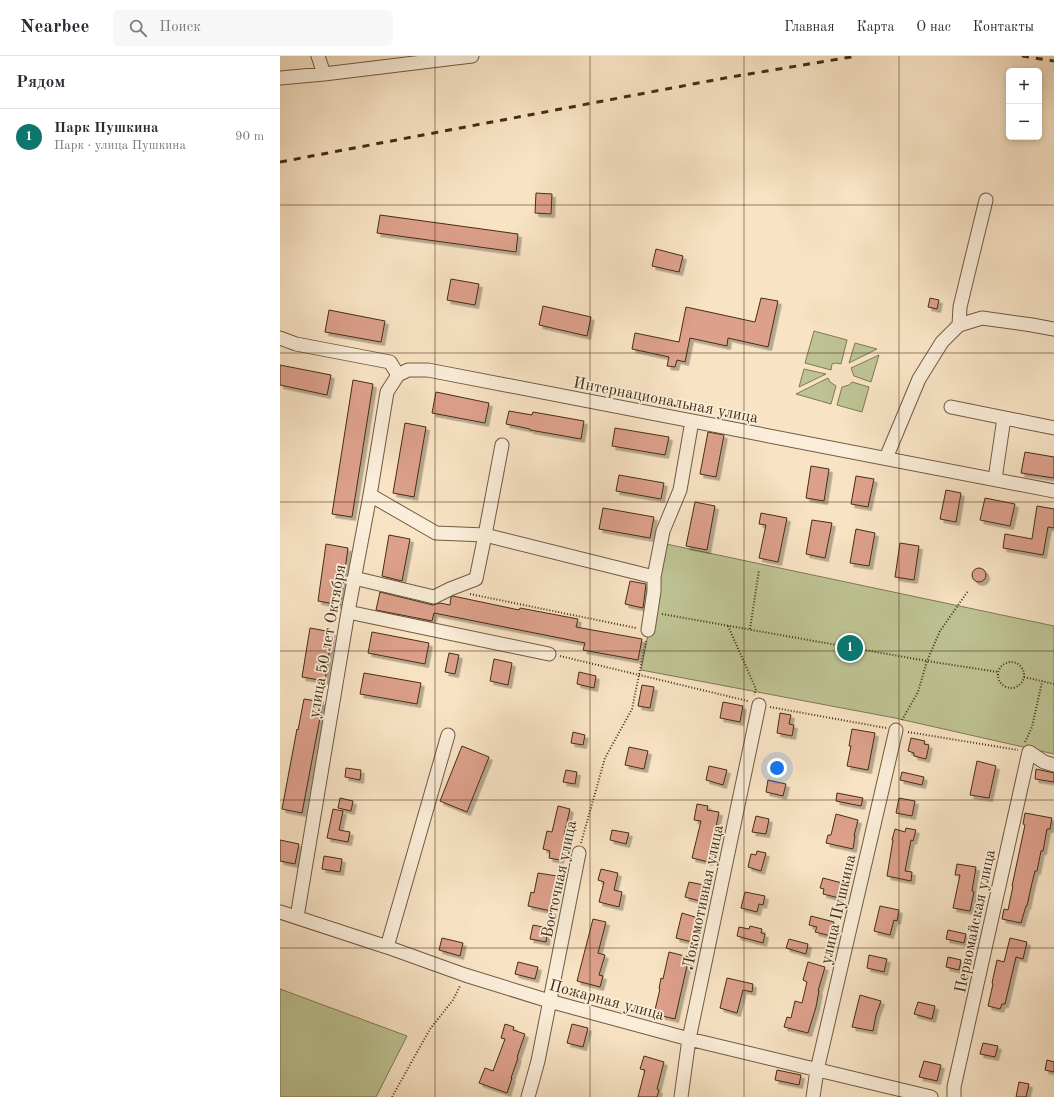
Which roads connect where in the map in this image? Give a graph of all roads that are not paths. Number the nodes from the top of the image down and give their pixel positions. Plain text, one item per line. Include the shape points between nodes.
1 (318, 56) edge
2 (472, 56) edge
3 (324, 74) junction
4 (280, 78) edge
5 (986, 200) dead end
6 (958, 325) junction
7 (1054, 329) edge
8 (280, 338) edge
9 (398, 374) junction
10 (951, 407) dead end
11 (1004, 418) junction
12 (692, 421) junction
13 (1054, 428) edge
14 (502, 445) dead end
15 (886, 458) junction
16 (994, 479) junction
17 (1054, 491) edge
18 (370, 495) junction
19 (485, 536) junction
20 (654, 576) junction
21 (354, 578) junction
22 (348, 612) junction
23 (648, 630) road end
24 (549, 654) road end
25 (756, 703) road end
26 (896, 730) road end
27 (448, 735) dead end
28 (1054, 765) edge
29 (579, 852) road end
30 (280, 912) edge
31 (297, 917) junction
32 (387, 947) junction
33 (549, 1001) junction
34 (689, 1039) junction
35 (817, 1070) junction
36 (528, 1097) edge
37 (681, 1097) edge
38 (813, 1097) edge
39 (931, 1097) edge
40 (954, 1097) edge

1 - 3 street
2 - 3 street
3 - 4 street
5 - 6 street
6 - 7 street via 982,318
6 - 15 street via 942,342 919,380
8 - 9 street via 296,344 390,362
9 - 12 street, Интернациональная улица via 408,370 428,370
9 - 18 street, улица 50 лет Октября via 387,392
10 - 11 street
11 - 13 street
11 - 16 street
12 - 15 street, Интернациональная улица
12 - 20 street via 680,490 663,531
14 - 19 street
15 - 16 street, Интернациональная улица
16 - 17 street, Интернациональная улица
18 - 19 street via 436,533
18 - 21 street, улица 50 лет Октября
19 - 20 street
19 - 21 street via 476,579 434,597
20 - 23 street
21 - 22 street, улица 50 лет Октября
22 - 24 street
22 - 31 street, улица 50 лет Октября
25 - 34 street, Локомотивная улица
26 - 35 street, улица Пушкина
27 - 32 street
28 - 40 street, Первомайская улица via 1025,751 954,1087
29 - 33 street, Восточная улица
30 - 31 street, Пожарная улица
31 - 32 street, Пожарная улица
32 - 33 street, Пожарная улица
33 - 34 street, Пожарная улица
33 - 36 street, Восточная улица via 538,1061
34 - 35 street, Пожарная улица
34 - 37 street, Локомотивная улица
35 - 38 street, улица Пушкина
35 - 39 street, Пожарная улица

